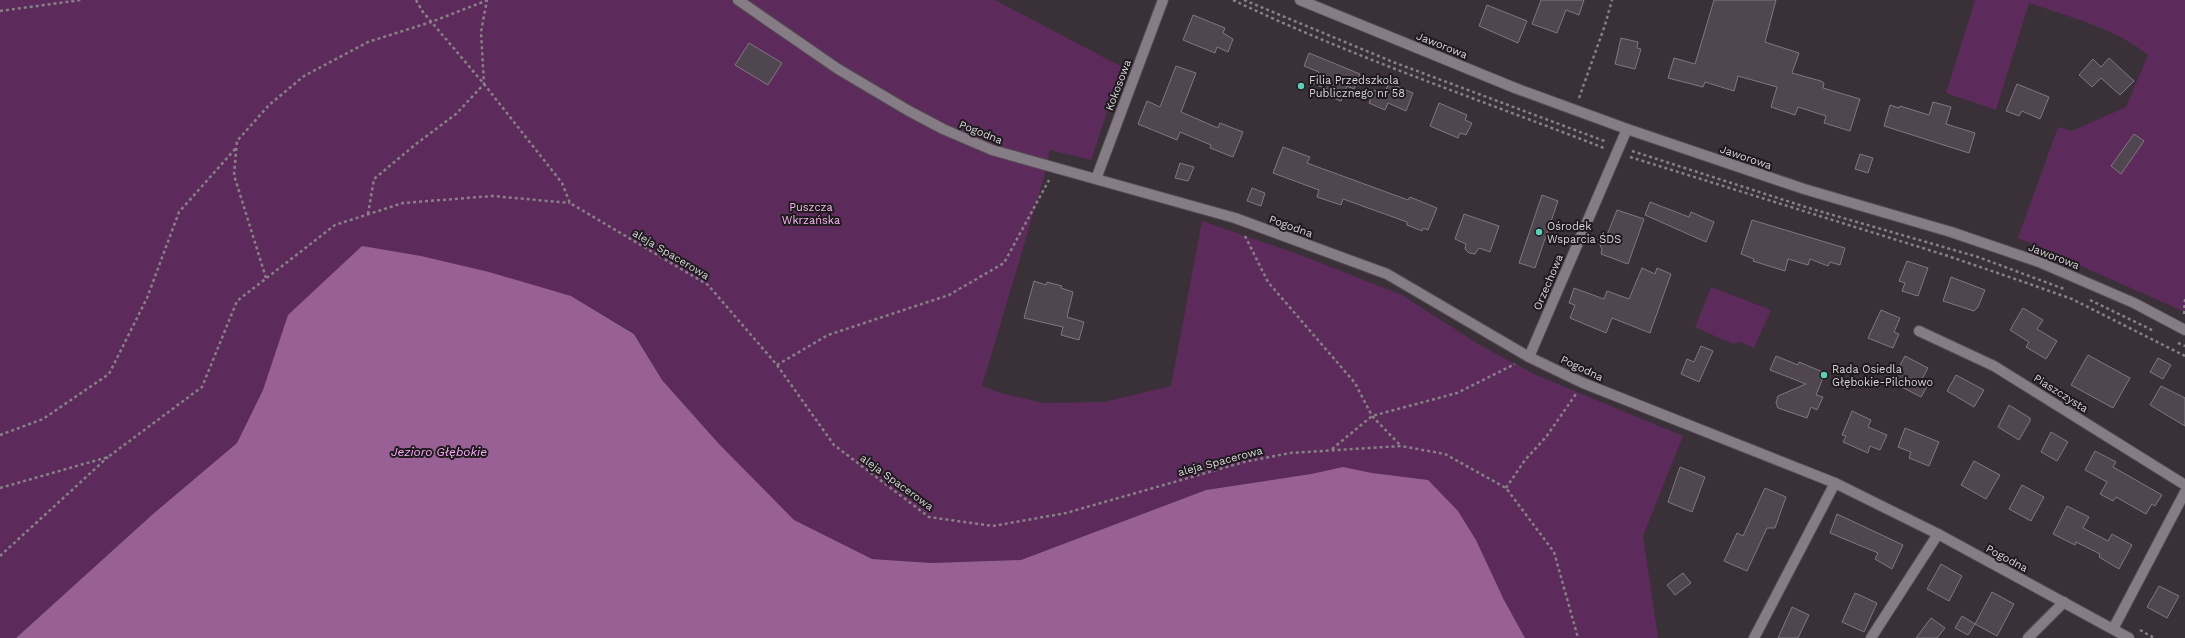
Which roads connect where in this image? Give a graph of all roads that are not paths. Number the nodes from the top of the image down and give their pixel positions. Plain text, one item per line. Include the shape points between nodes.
1 (738, 0) edge
2 (1163, 0) edge
3 (1300, 0) edge
4 (1627, 129) junction
5 (1096, 179) junction
6 (2185, 330) edge
7 (1919, 331) dead end
8 (1530, 356) junction
9 (1835, 483) junction
10 (2185, 485) edge
11 (2185, 492) edge
12 (1938, 534) junction
13 (2064, 602) junction
14 (2113, 629) junction
15 (1754, 638) edge
16 (1870, 638) edge
17 (2028, 638) edge
18 (2130, 638) edge

1 - 5 street, Pogodna via 838,69 943,129 992,150
2 - 5 street, Kokosowa
3 - 4 street, Jaworowa via 1508,85
4 - 6 street, Jaworowa via 1804,189 1951,232 2031,260 2134,303
4 - 8 street, Orzechowa
5 - 8 street, Pogodna via 1235,218 1387,274
7 - 10 street, Piaszczysta via 1994,366
8 - 9 street, Pogodna via 1583,383
9 - 12 street, Pogodna
9 - 15 street
11 - 14 street
12 - 13 street, Pogodna
12 - 16 street
13 - 14 street, Pogodna
13 - 17 street
14 - 18 street, Pogodna

